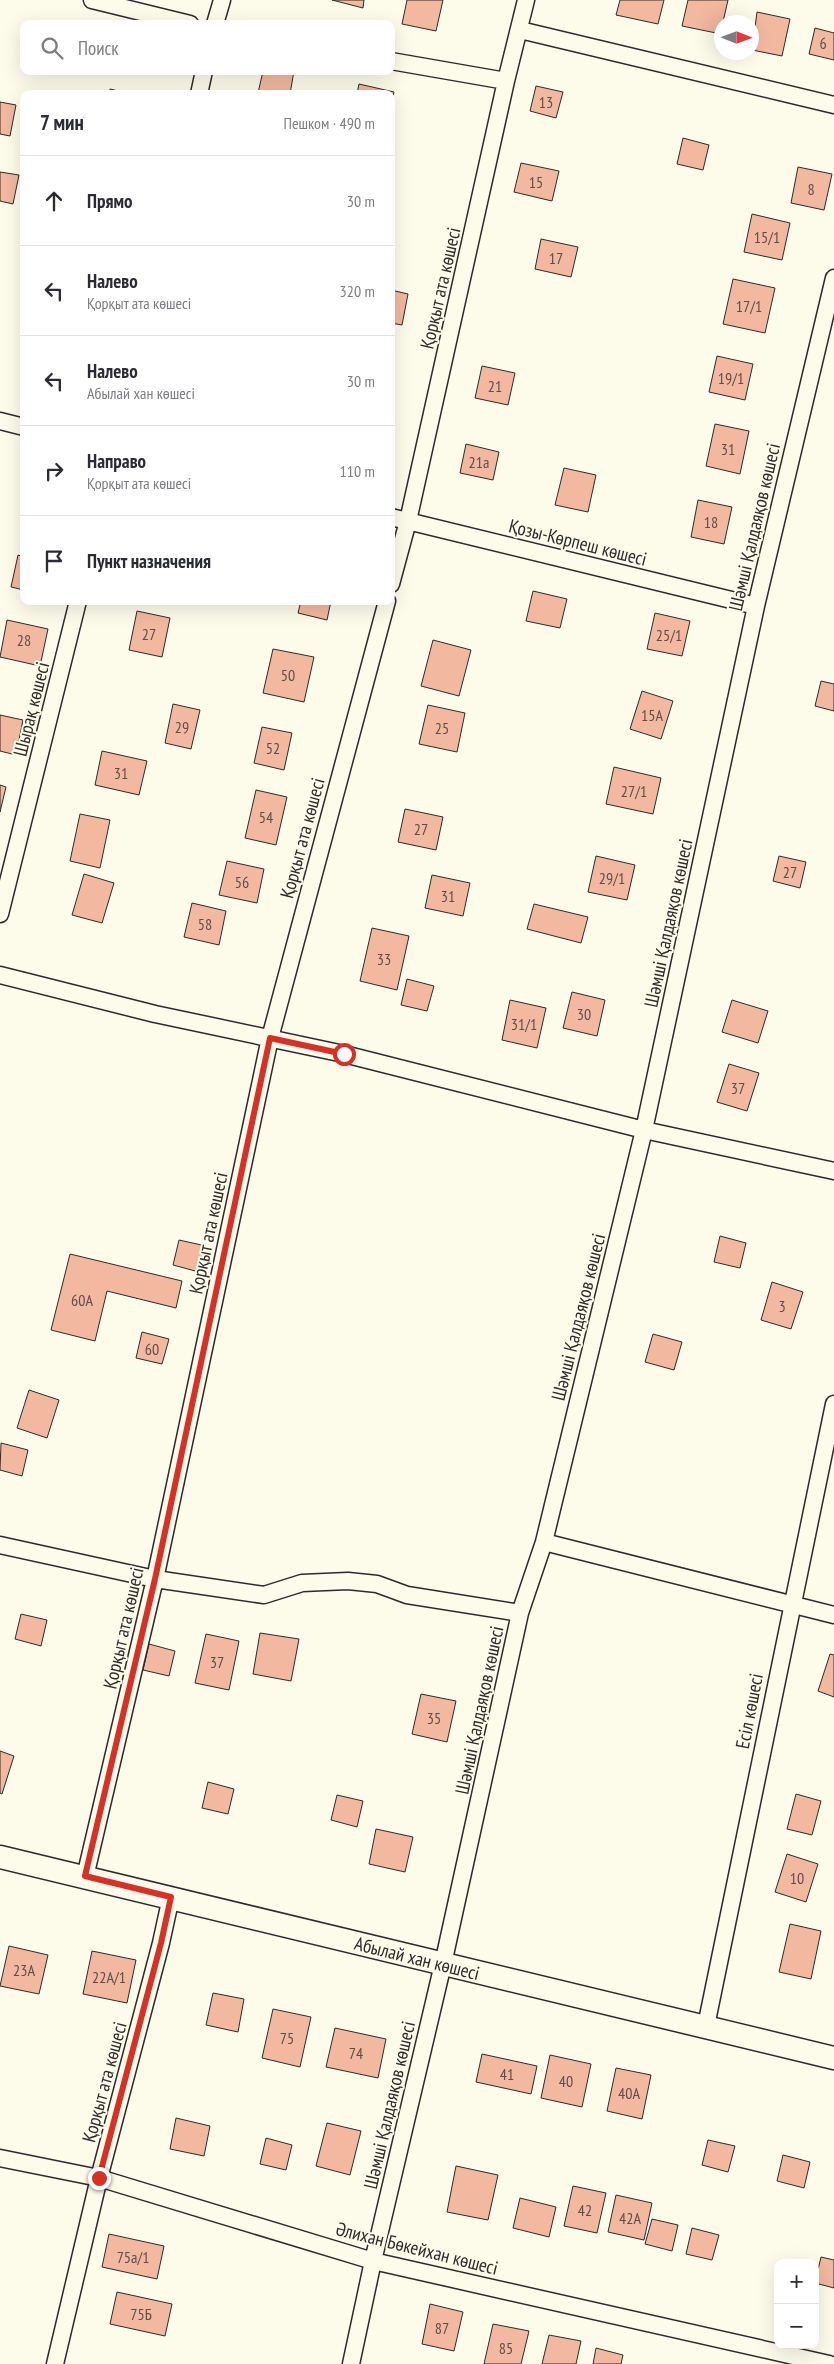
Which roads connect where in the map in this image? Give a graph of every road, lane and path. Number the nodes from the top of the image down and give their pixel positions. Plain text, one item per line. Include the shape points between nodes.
1 (92, 0) edge
2 (222, 0) edge
3 (526, 0) edge
4 (174, 20) edge
5 (216, 20) edge
6 (520, 30) junction
7 (395, 62) edge
8 (203, 75) edge
9 (506, 81) junction
10 (200, 90) edge
11 (834, 105) edge
12 (834, 278) edge
13 (0, 421) edge
14 (20, 426) edge
15 (395, 518) edge
16 (408, 521) junction
17 (395, 569) edge
18 (77, 605) edge
19 (386, 605) edge
20 (756, 606) junction
21 (0, 914) edge
22 (0, 975) edge
23 (270, 1038) junction
24 (644, 1130) junction
25 (834, 1171) edge
26 (834, 1404) edge
27 (544, 1542) junction
28 (0, 1545) edge
29 (155, 1579) junction
30 (791, 1605) junction
31 (520, 1614) junction
32 (834, 1615) edge
33 (0, 1857) edge
34 (85, 1876) junction
35 (171, 1897) junction
36 (443, 1964) junction
37 (706, 2026) junction
38 (834, 2058) edge
39 (0, 2158) edge
40 (99, 2178) junction
41 (373, 2261) junction
42 (55, 2364) edge
43 (351, 2364) edge
44 (829, 2364) edge

1 - 4 street
2 - 5 street
3 - 6 street, Қорқыт ата көшесі
6 - 9 street, Қорқыт ата көшесі
6 - 11 street
7 - 9 street
8 - 10 street
9 - 16 street, Қорқыт ата көшесі
12 - 20 street, Шәмші Қалдаяқов көшесі
13 - 14 street
15 - 16 street, Қозы-Көрпеш көшесі
16 - 17 street, Қорқыт ата көшесі
16 - 20 street, Қозы-Көрпеш көшесі
18 - 21 street, Шырақ көшесі
19 - 23 street, Қорқыт ата көшесі
20 - 24 street, Шәмші Қалдаяқов көшесі
22 - 23 street via 155,1014
23 - 24 street
23 - 29 street, Қорқыт ата көшесі
24 - 25 street
24 - 27 street, Шәмші Қалдаяқов көшесі
26 - 30 street, Есіл көшесі
27 - 30 street
27 - 31 street, Шәмші Қалдаяқов көшесі
28 - 29 street
29 - 31 street via 264,1595 302,1583 348,1581 377,1584 407,1595
29 - 34 street, Қорқыт ата көшесі
30 - 32 street
30 - 37 street, Есіл көшесі
31 - 36 street, Шәмші Қалдаяқов көшесі
33 - 34 street, Абылай хан көшесі
34 - 35 street, Абылай хан көшесі
35 - 36 street, Абылай хан көшесі
35 - 40 street, Қорқыт ата көшесі
36 - 37 street, Абылай хан көшесі
36 - 41 street, Шәмші Қалдаяқов көшесі
37 - 38 street, Абылай хан көшесі
39 - 40 street, Әлихан Бөкейхан көшесі
40 - 41 street, Әлихан Бөкейхан көшесі
40 - 42 street, Қорқыт ата көшесі
41 - 43 street, Шәмші Қалдаяқов көшесі
41 - 44 street, Әлихан Бөкейхан көшесі

